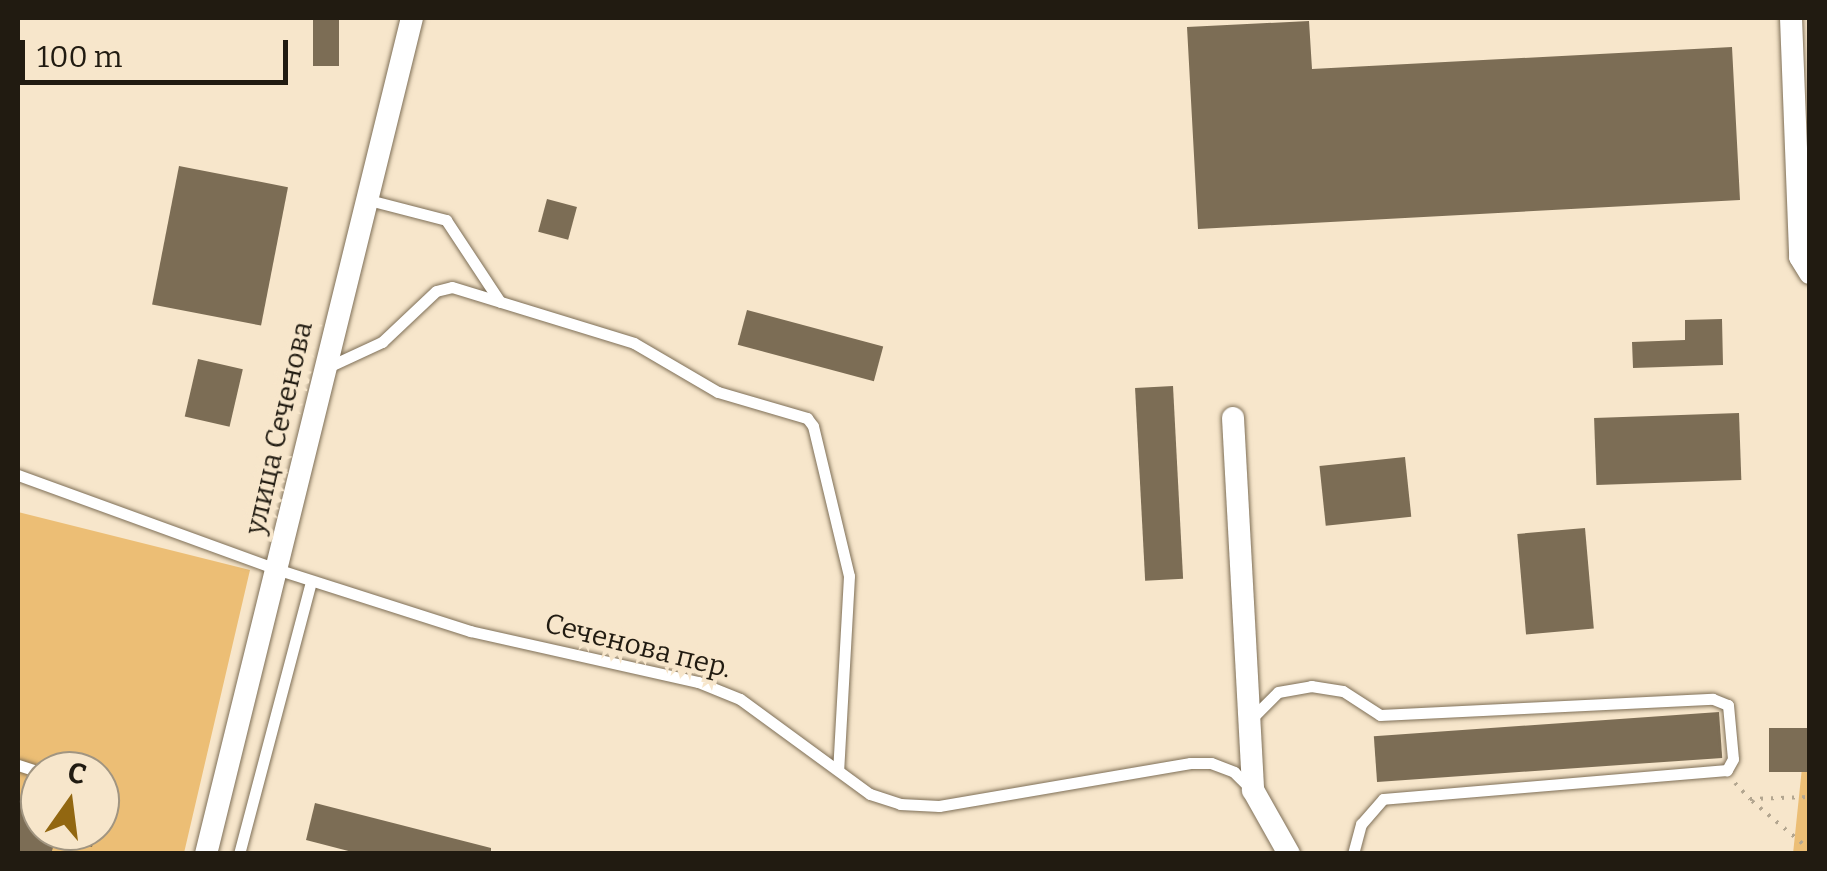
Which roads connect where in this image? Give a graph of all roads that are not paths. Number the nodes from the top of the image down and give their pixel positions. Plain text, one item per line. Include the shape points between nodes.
1 (412, 18) edge
2 (1790, 18) edge
3 (365, 200) junction
4 (1804, 209) edge
5 (1810, 273) edge
6 (500, 302) junction
7 (324, 368) junction
8 (1234, 418) dead end
9 (18, 475) edge
10 (276, 569) junction
11 (311, 580) junction
12 (1248, 722) junction
13 (838, 770) junction
14 (1253, 790) junction
15 (206, 854) edge
16 (239, 854) edge
17 (1289, 854) edge
18 (1352, 854) edge

1 - 3 street, улица Сеченова
2 - 4 street
3 - 6 lane via 446,220
3 - 7 street, улица Сеченова
4 - 5 street via 1800,257
6 - 7 lane via 452,288 436,291 382,342
6 - 13 lane via 634,343 718,392 806,418 813,426 849,576
7 - 10 street, улица Сеченова
8 - 12 street
9 - 10 lane, Сеченова пер.
10 - 11 lane, Сеченова пер.
10 - 15 street, улица Сеченова
11 - 13 lane, Сеченова пер. via 470,631 698,682 740,699
11 - 16 lane
12 - 14 street
12 - 18 lane via 1278,692 1311,686 1343,692 1380,714 1713,699 1728,705 1733,760 1727,770 1383,798 1361,824
13 - 14 lane, Сеченова пер. via 870,794 938,806 1190,764 1234,772
14 - 17 street

